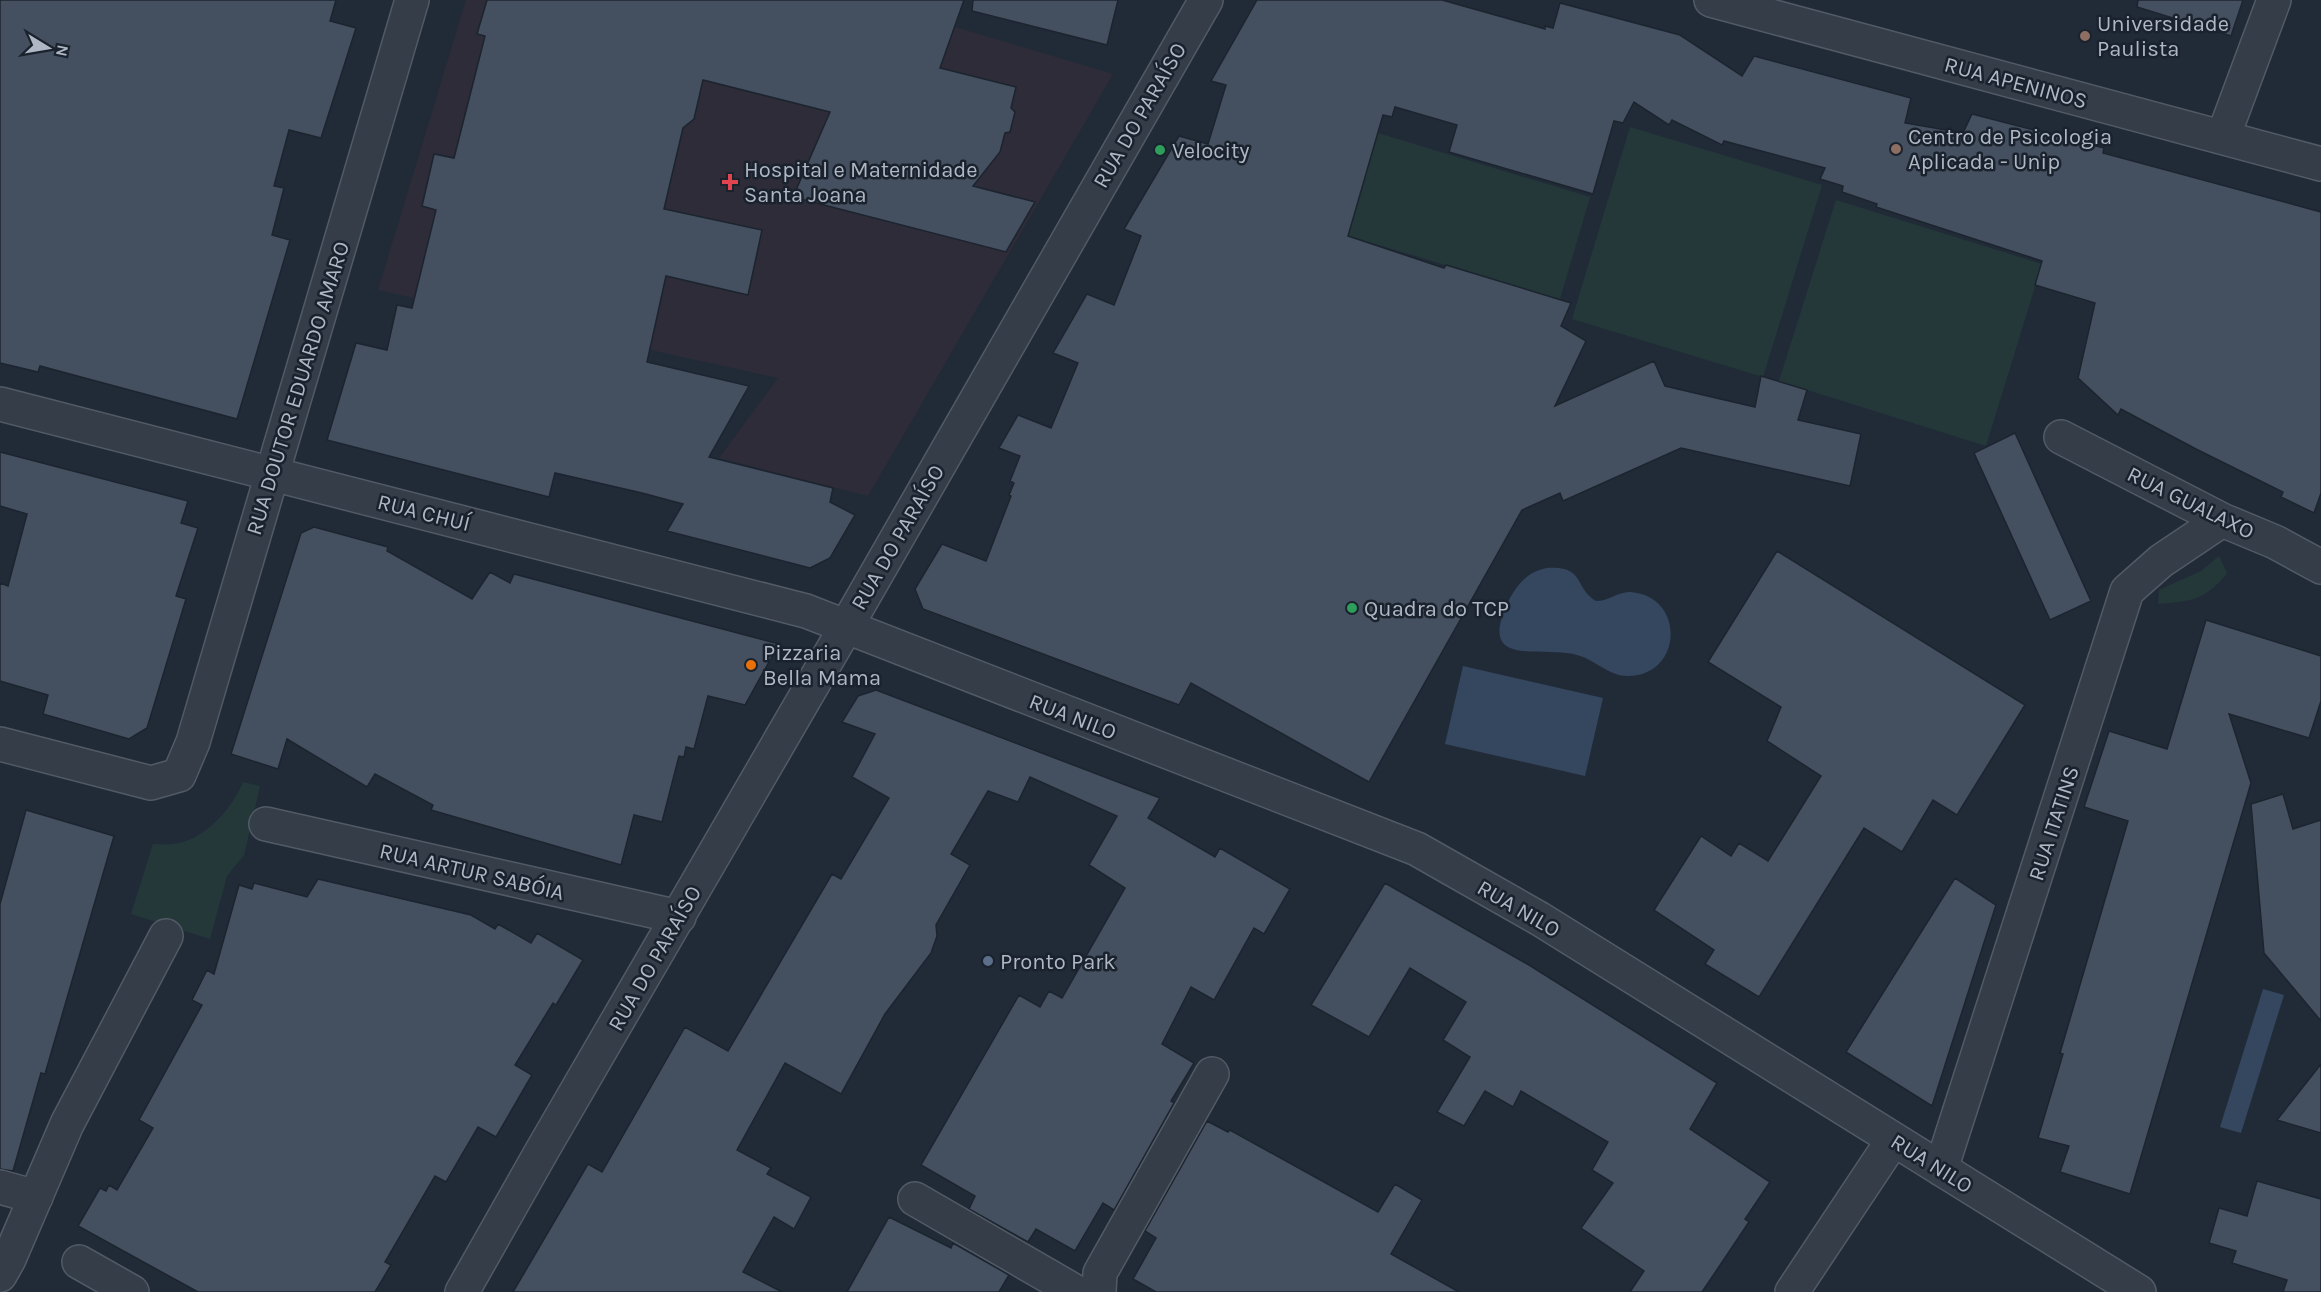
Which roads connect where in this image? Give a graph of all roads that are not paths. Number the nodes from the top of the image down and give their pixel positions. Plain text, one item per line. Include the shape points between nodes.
1 (412, 0) edge
2 (1206, 0) edge
3 (1711, 0) edge
4 (2274, 0) edge
5 (2223, 137) junction
6 (2321, 164) edge
7 (0, 404) edge
8 (2061, 437) dead end
9 (272, 473) junction
10 (2222, 520) junction
11 (2321, 567) edge
12 (846, 627) junction
13 (0, 744) edge
14 (266, 824) dead end
15 (679, 917) junction
16 (166, 936) dead end
17 (1212, 1074) dead end
18 (1893, 1140) junction
19 (1941, 1169) junction
20 (0, 1187) edge
21 (36, 1197) junction
22 (915, 1199) dead end
23 (79, 1262) dead end
24 (0, 1275) edge
25 (132, 1292) edge
26 (462, 1292) edge
27 (1076, 1292) edge
28 (1099, 1292) edge
29 (1792, 1292) edge
30 (2139, 1292) edge

1 - 9 street, RUA DOUTOR EDUARDO AMARO
2 - 12 street, RUA DO PARAÍSO
3 - 5 street, RUA APENINOS
4 - 5 street
5 - 6 street, RUA APENINOS
7 - 9 street, RUA CHUÍ
8 - 10 street, RUA GUALAXO
9 - 12 street, RUA CHUÍ via 806,610
9 - 13 street, RUA DOUTOR EDUARDO AMARO via 193,742 179,775 151,783
10 - 11 street, RUA GUALAXO
10 - 19 street, RUA ITATINS via 2161,561 2127,591
12 - 15 street, RUA DO PARAÍSO
12 - 18 street, RUA NILO via 1417,849 1540,919
14 - 15 street, RUA ARTUR SABÓIA
15 - 26 street, RUA DO PARAÍSO
16 - 21 street via 67,1124
17 - 28 street via 1100,1273
18 - 19 street, RUA NILO
18 - 29 street
19 - 30 street, RUA NILO
20 - 21 street
21 - 24 street
22 - 27 street
23 - 25 street

